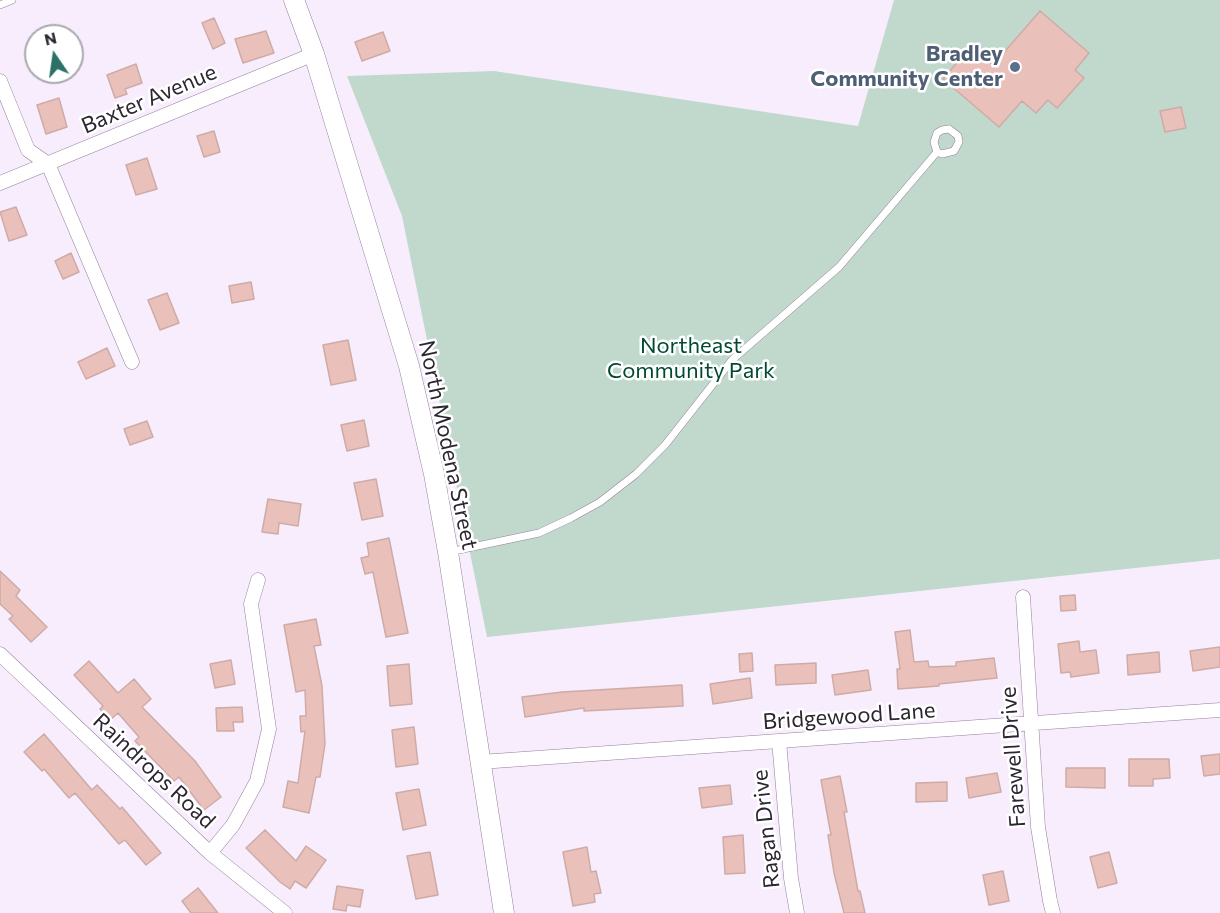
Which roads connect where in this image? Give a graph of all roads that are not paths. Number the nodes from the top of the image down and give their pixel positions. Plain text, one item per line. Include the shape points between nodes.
1 (12, 0) edge
2 (294, 0) edge
3 (0, 5) edge
4 (314, 54) junction
5 (0, 81) edge
6 (937, 152) dead end
7 (48, 164) junction
8 (0, 183) edge
9 (132, 362) dead end
10 (448, 552) junction
11 (258, 580) dead end
12 (1023, 597) dead end
13 (0, 654) edge
14 (1220, 710) edge
15 (1032, 724) junction
16 (779, 741) junction
17 (480, 762) junction
18 (210, 853) junction
19 (285, 913) edge
20 (504, 913) edge
21 (797, 913) edge
22 (1053, 913) edge

1 - 3 lane
2 - 4 street, North Modena Street
4 - 7 street, Baxter Avenue
4 - 10 street, North Modena Street via 409,366
5 - 7 street via 28,150
6 - 10 lane via 839,267 732,360 685,422 636,474 600,502 539,533
7 - 8 street, Baxter Avenue
7 - 9 street
10 - 17 street, North Modena Street
11 - 18 street via 251,604 269,729 257,781 233,825
12 - 15 street, Farewell Drive
13 - 18 street, Raindrops Road
14 - 15 street, Bridgewood Lane
15 - 16 street, Bridgewood Lane
15 - 22 street, Farewell Drive via 1038,827
16 - 17 street, Bridgewood Lane
16 - 21 street, Ragan Drive
17 - 20 street, North Modena Street
18 - 19 street, Raindrops Road

